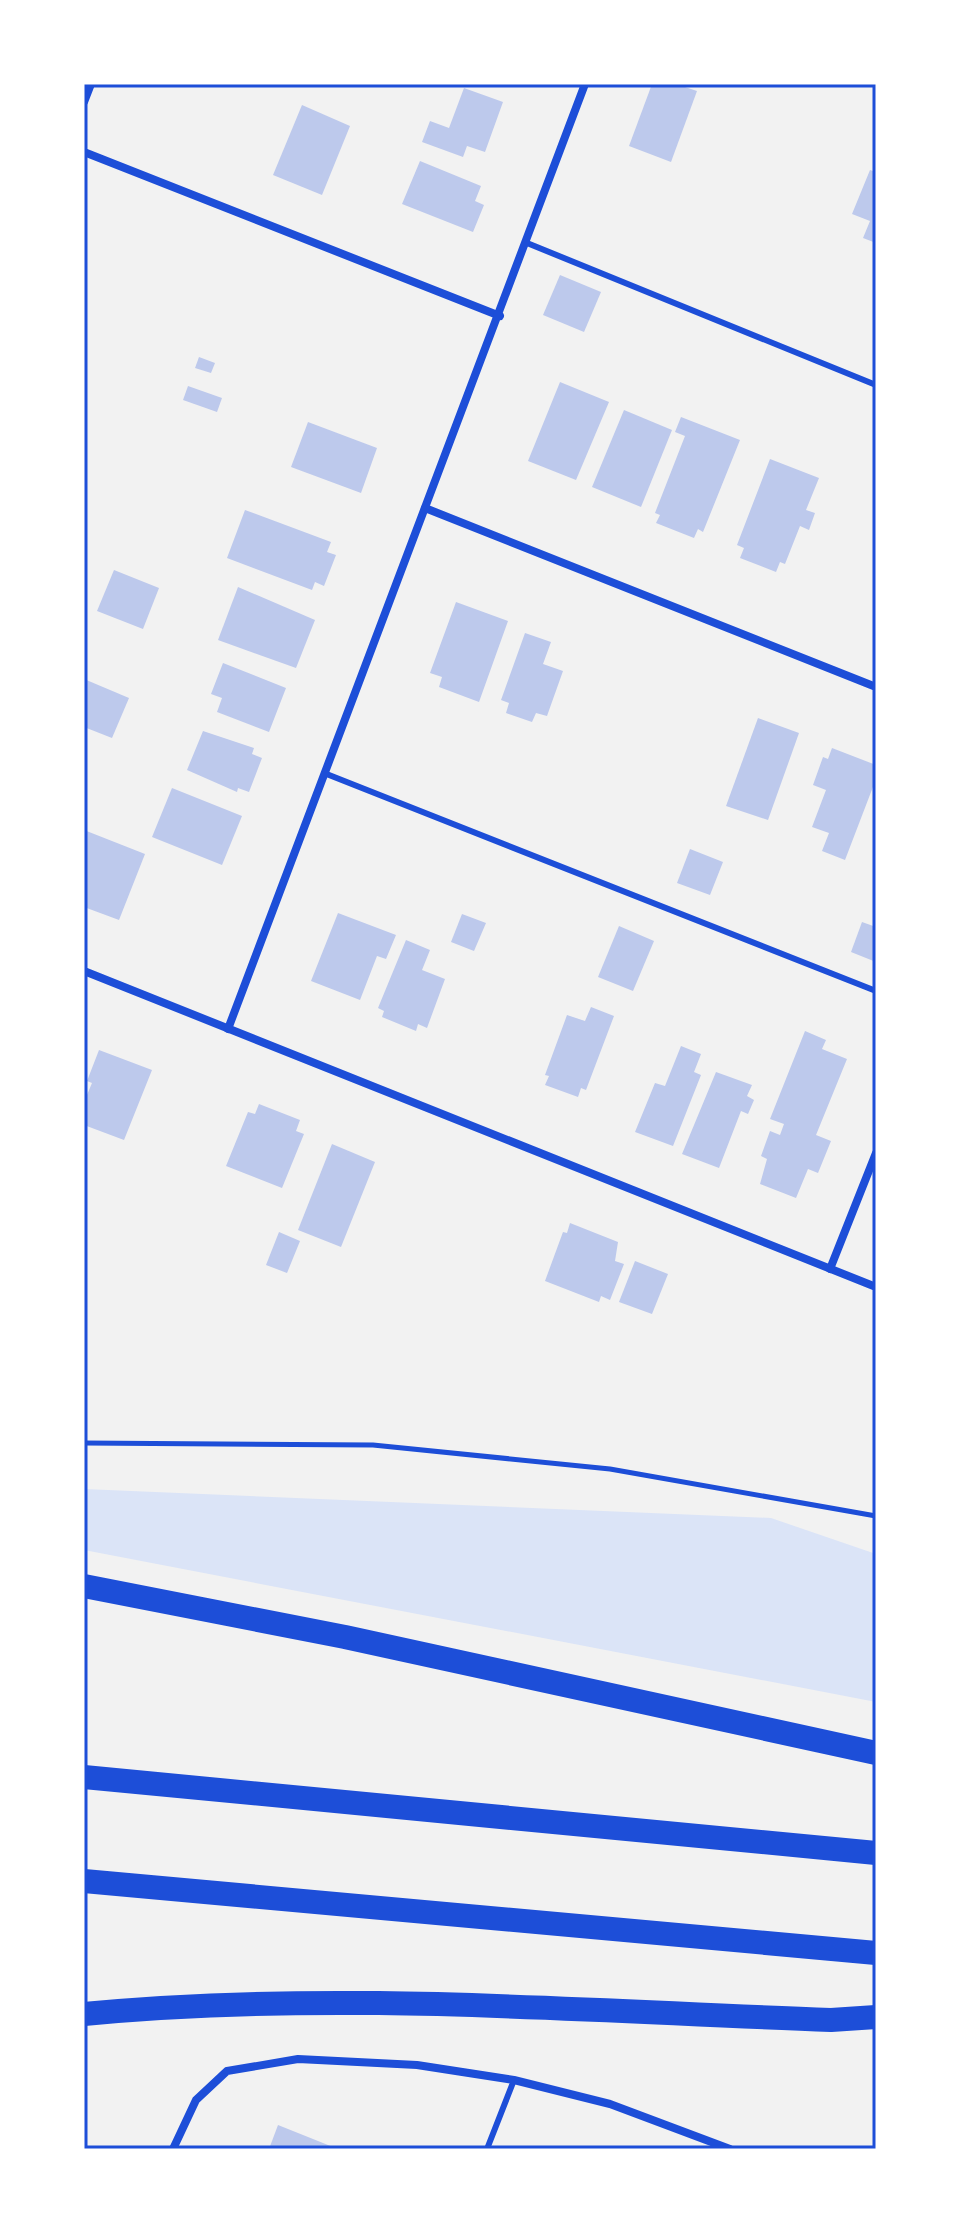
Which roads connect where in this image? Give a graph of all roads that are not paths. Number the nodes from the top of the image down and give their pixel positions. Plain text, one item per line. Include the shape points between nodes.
1 (91, 84) edge
2 (585, 84) edge
3 (84, 102) edge
4 (84, 152) edge
5 (527, 243) junction
6 (500, 316) junction
7 (876, 385) edge
8 (425, 508) junction
9 (876, 687) edge
10 (324, 773) junction
11 (84, 971) edge
12 (876, 991) edge
13 (228, 1029) junction
14 (876, 1153) edge
15 (830, 1269) junction
16 (876, 1287) edge
17 (84, 1586) edge
18 (876, 1753) edge
19 (84, 1777) edge
20 (876, 1853) edge
21 (84, 1881) edge
22 (876, 1953) edge
23 (84, 2014) edge
24 (876, 2017) edge
25 (514, 2080) junction
26 (173, 2149) edge
27 (487, 2149) edge
28 (730, 2149) edge

1 - 3 street
2 - 5 street
4 - 6 street
5 - 6 street
5 - 7 lane
6 - 8 street
8 - 9 street
8 - 10 street
10 - 12 lane
10 - 13 street
11 - 13 street
13 - 15 street
14 - 15 street
15 - 16 street
17 - 18 highway
19 - 20 highway
21 - 22 highway
23 - 24 highway via 337,2001 831,2020
25 - 26 street via 417,2065 298,2059 227,2071 196,2100
25 - 27 lane
25 - 28 street via 610,2104

